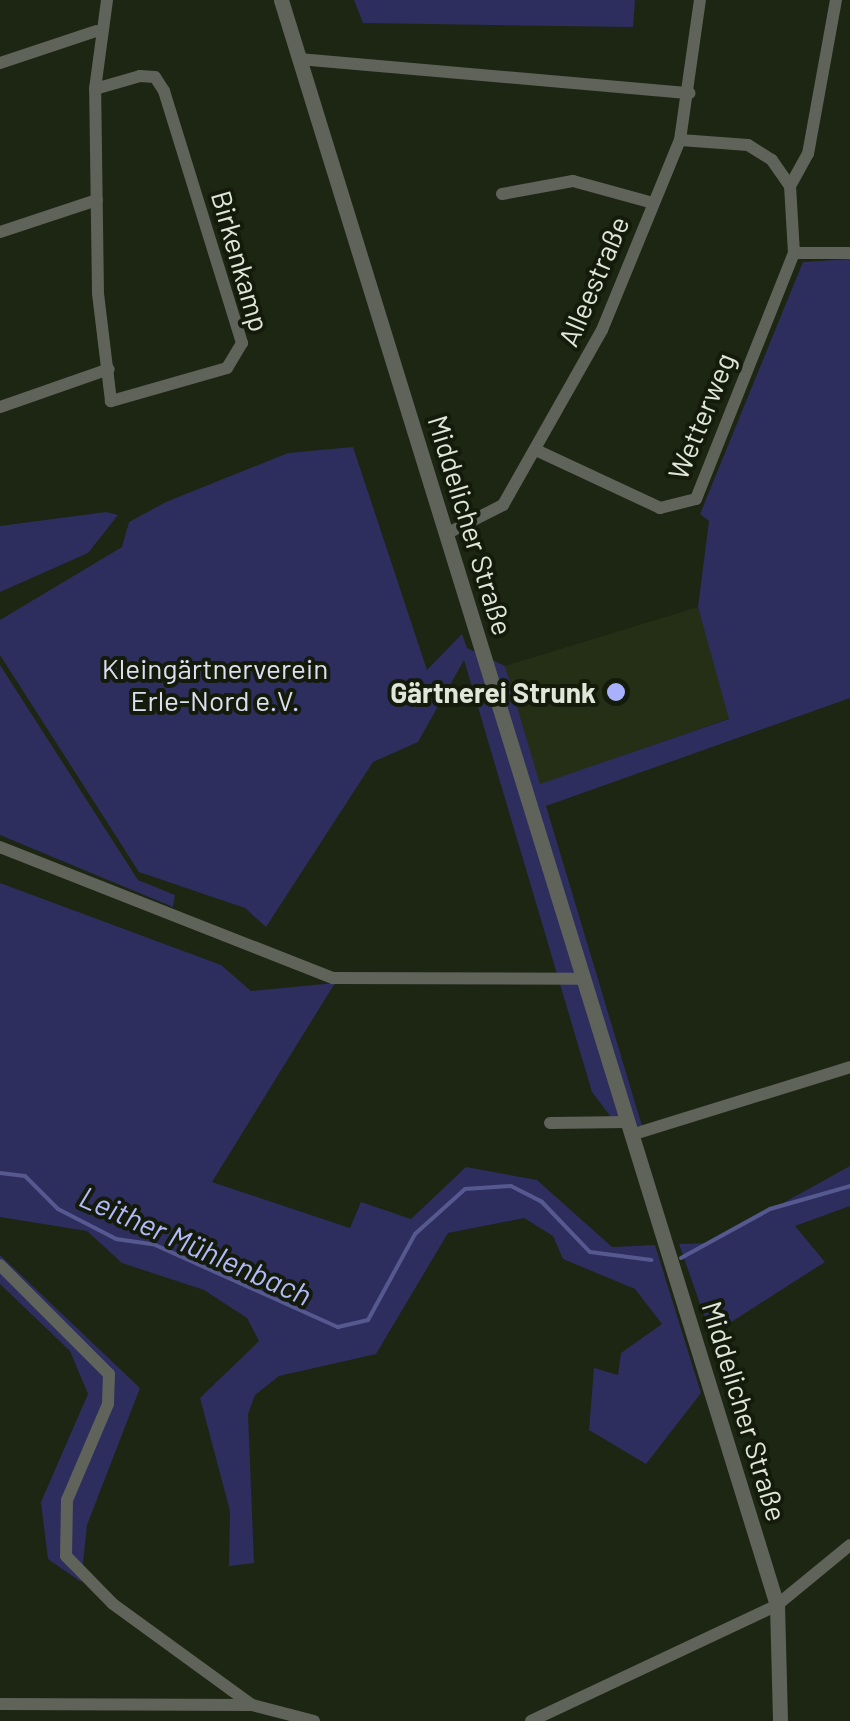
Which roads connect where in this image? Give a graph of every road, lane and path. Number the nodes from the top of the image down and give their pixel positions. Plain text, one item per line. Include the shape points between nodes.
1 (107, 0) edge
2 (281, 0) edge
3 (700, 0) edge
4 (836, 0) edge
5 (96, 31) junction
6 (299, 59) junction
7 (0, 63) edge
8 (94, 90) junction
9 (690, 93) junction
10 (680, 140) junction
11 (790, 186) junction
12 (502, 194) dead end
13 (98, 200) junction
14 (653, 203) junction
15 (0, 232) edge
16 (794, 253) junction
17 (850, 253) edge
18 (109, 369) junction
19 (0, 407) edge
20 (538, 451) junction
21 (448, 532) junction
22 (0, 847) edge
23 (584, 980) junction
24 (850, 1067) edge
25 (550, 1123) dead end
26 (606, 1125) junction
27 (630, 1129) junction
28 (602, 1143) dead end
29 (0, 1265) edge
30 (850, 1545) edge
31 (777, 1605) junction
32 (0, 1704) edge
33 (252, 1705) junction
34 (314, 1721) edge
35 (531, 1721) edge
36 (780, 1721) edge

1 - 5 street, Birkenkamp
2 - 6 street, Middelicher Straße
3 - 9 street, Alleestraße
4 - 11 street, Wetterweg via 808,154
5 - 7 street
5 - 8 street, Birkenkamp
6 - 9 street
6 - 21 street, Middelicher Straße
8 - 13 street, Birkenkamp
8 - 18 street, Birkenkamp via 140,76 155,77 164,90 242,342 227,368 110,402
9 - 10 street, Alleestraße
10 - 11 street via 748,145
10 - 14 street, Alleestraße
11 - 16 street, Wetterweg
12 - 14 street via 573,181
13 - 15 street
13 - 18 street, Birkenkamp
14 - 20 street, Alleestraße via 602,330
16 - 17 street
16 - 20 street, Wetterweg via 687,507 644,502
18 - 19 street
20 - 21 street, Alleestraße via 503,505
21 - 23 street, Middelicher Straße
22 - 23 street via 333,978
23 - 27 street, Middelicher Straße
24 - 27 street
25 - 26 street
26 - 27 street
26 - 28 street
27 - 31 street, Middelicher Straße
29 - 33 street via 109,1374 108,1404 67,1500 66,1556 113,1604
30 - 31 street
31 - 35 street
31 - 36 street, Middelicher Straße
32 - 33 street
33 - 34 street

